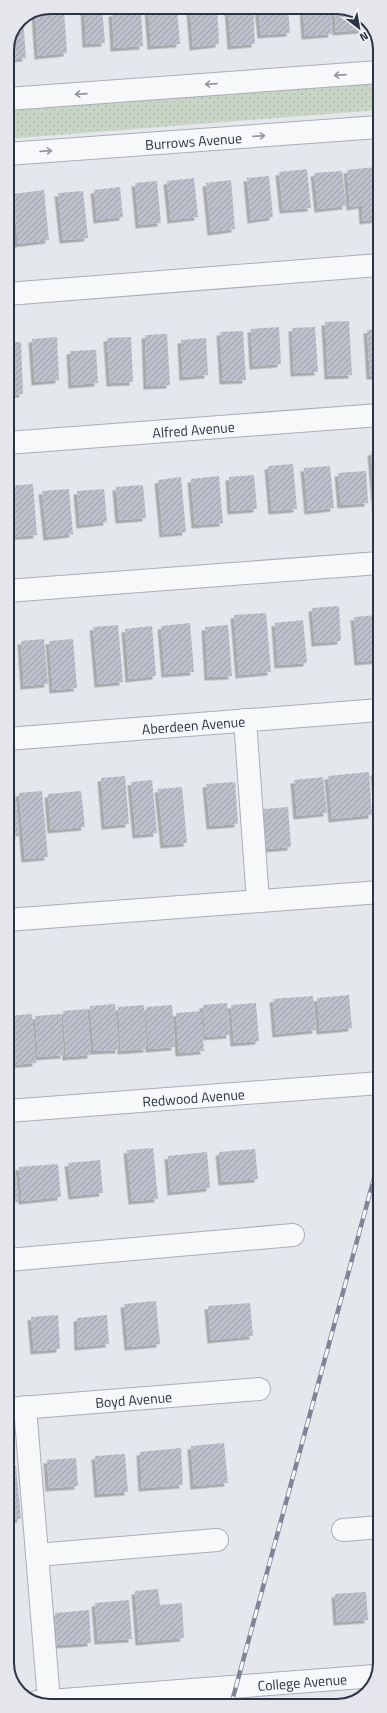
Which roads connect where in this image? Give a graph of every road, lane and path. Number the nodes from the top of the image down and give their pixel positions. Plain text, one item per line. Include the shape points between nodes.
1 (373, 72) edge
2 (14, 98) edge
3 (373, 127) edge
4 (14, 153) edge
5 (373, 265) edge
6 (14, 293) edge
7 (373, 415) edge
8 (14, 442) edge
9 (373, 564) edge
10 (14, 590) edge
11 (373, 711) edge
12 (245, 720) junction
13 (14, 738) edge
14 (373, 893) edge
15 (258, 901) junction
16 (14, 919) edge
17 (373, 1084) edge
18 (14, 1111) edge
19 (293, 1235) dead end
20 (14, 1259) edge
21 (259, 1389) dead end
22 (17, 1408) edge
23 (373, 1528) edge
24 (343, 1530) dead end
25 (217, 1540) dead end
26 (37, 1555) junction
27 (370, 1677) edge
28 (43, 1698) edge
29 (166, 1699) edge

1 -> 2 street
4 -> 3 street, Burrows Avenue
5 - 6 street
7 - 8 street, Alfred Avenue
9 - 10 street
11 - 12 street, Aberdeen Avenue
12 - 13 street, Aberdeen Avenue
12 - 15 street
14 - 15 street
15 - 16 street
17 - 18 street, Redwood Avenue
19 - 20 street
21 - 22 street, Boyd Avenue
22 - 26 street
23 - 24 street
25 - 26 street
26 - 28 street
27 - 29 street, College Avenue

